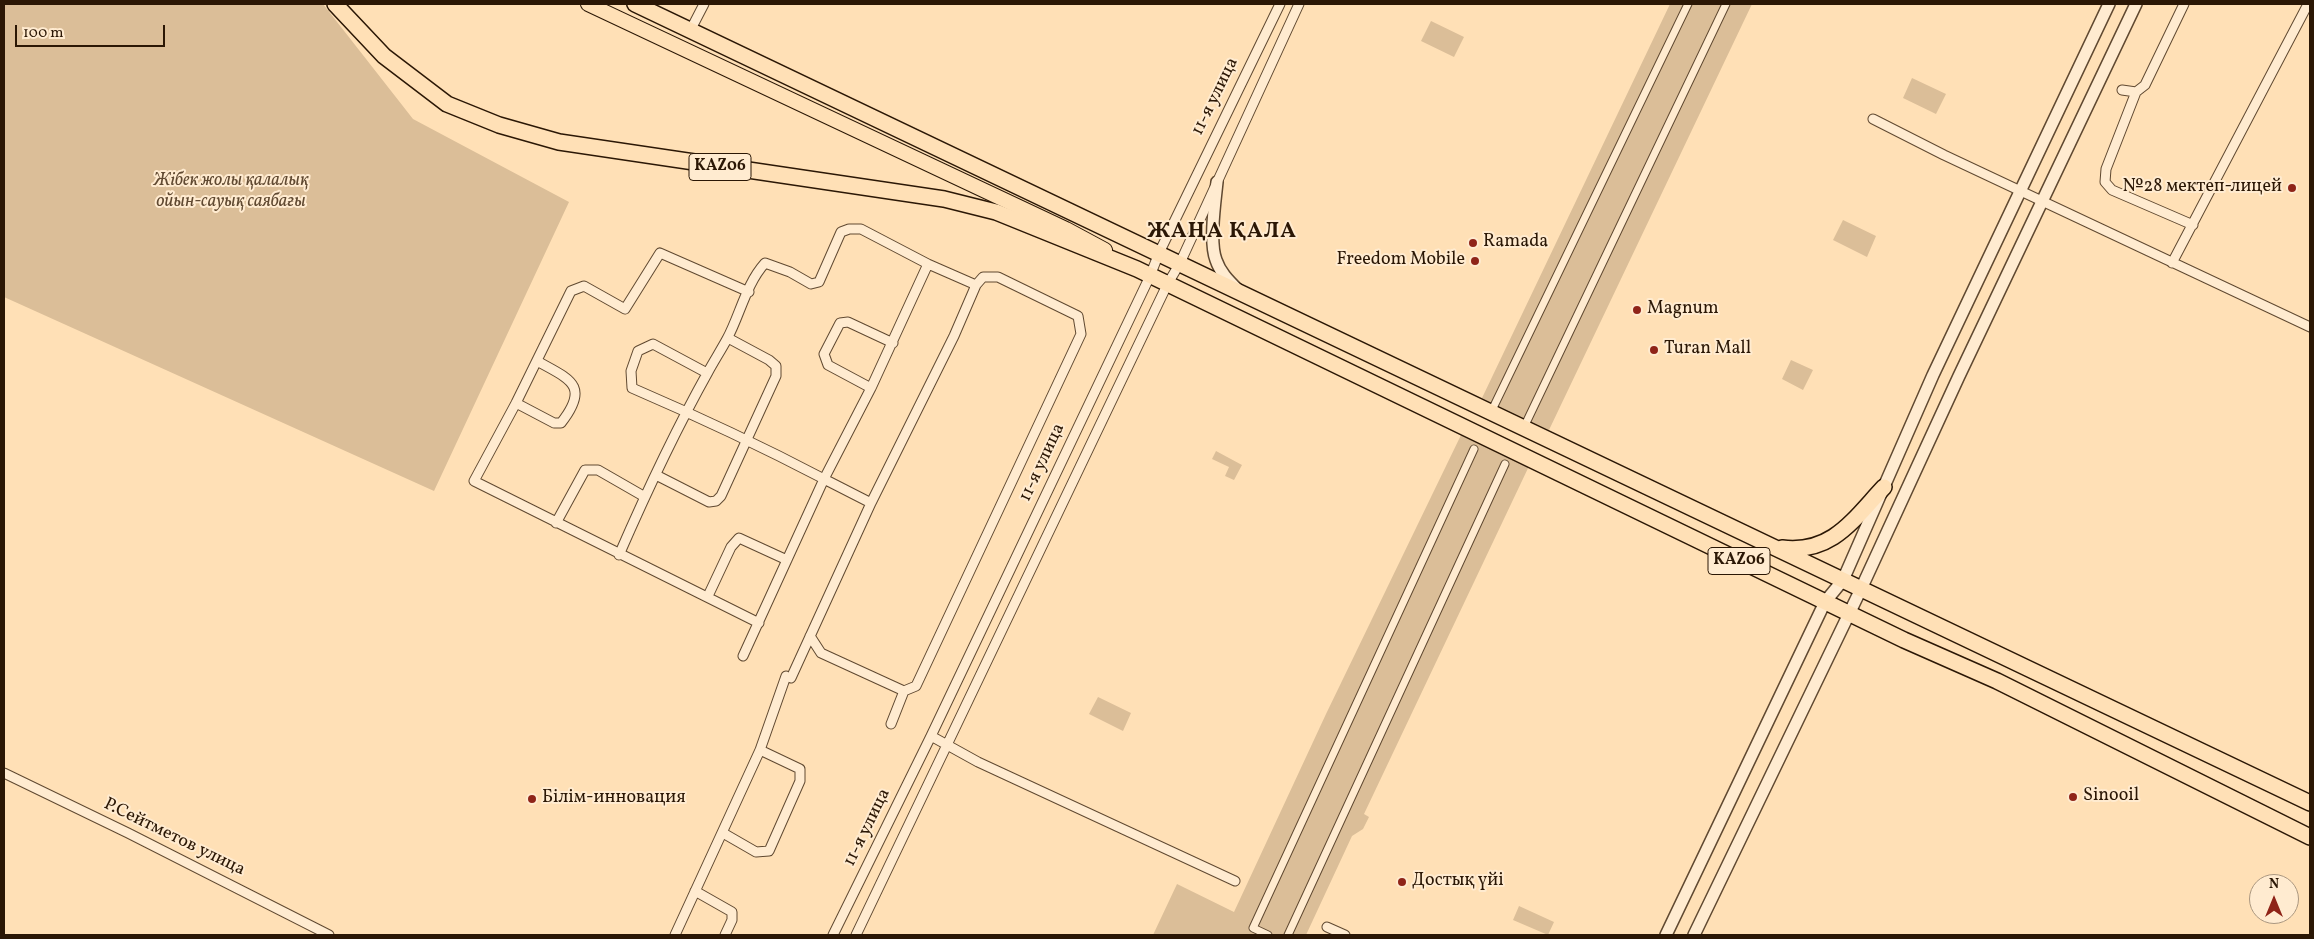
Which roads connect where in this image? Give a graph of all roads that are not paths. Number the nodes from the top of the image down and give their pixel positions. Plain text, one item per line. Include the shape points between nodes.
1 (335, 4) edge
2 (588, 4) edge
3 (635, 4) edge
4 (704, 4) edge
5 (1280, 4) edge
6 (1299, 4) edge
7 (1688, 4) edge
8 (1726, 4) edge
9 (2109, 4) edge
10 (2136, 4) edge
11 (2184, 4) edge
12 (2308, 4) edge
13 (690, 30) junction
14 (2122, 90) dead end
15 (2136, 92) junction
16 (1873, 119) dead end
17 (1217, 182) junction
18 (2020, 191) junction
19 (2042, 201) junction
20 (2193, 226) junction
21 (1159, 253) junction
22 (1180, 263) junction
23 (2172, 263) junction
24 (928, 264) junction
25 (1143, 272) junction
26 (976, 285) junction
27 (1167, 285) junction
28 (748, 292) junction
29 (1242, 293) junction
30 (2310, 327) edge
31 (728, 338) junction
32 (892, 342) junction
33 (537, 361) junction
34 (707, 373) junction
35 (871, 388) junction
36 (516, 403) junction
37 (1493, 408) dead end
38 (688, 412) junction
39 (1526, 423) dead end
40 (746, 438) junction
41 (1474, 449) dead end
42 (1505, 464) dead end
43 (656, 475) junction
44 (824, 479) junction
45 (1884, 486) junction
46 (645, 496) junction
47 (871, 503) junction
48 (556, 523) junction
49 (1770, 546) junction
50 (619, 555) junction
51 (787, 560) junction
52 (1843, 580) junction
53 (1861, 589) junction
54 (708, 596) junction
55 (1825, 602) junction
56 (1849, 614) junction
57 (759, 623) junction
58 (810, 636) junction
59 (743, 656) dead end
60 (904, 691) junction
61 (891, 724) dead end
62 (931, 736) junction
63 (947, 745) junction
64 (760, 750) junction
65 (4, 773) edge
66 (2310, 803) edge
67 (724, 832) junction
68 (2310, 837) edge
69 (1235, 881) dead end
70 (695, 891) junction
71 (1327, 927) dead end
72 (329, 935) edge
73 (675, 935) edge
74 (725, 935) edge
75 (833, 935) edge
76 (856, 935) edge
77 (1268, 935) edge
78 (1288, 935) edge
79 (1345, 935) edge
80 (1666, 935) edge
81 (1694, 935) edge

1 - 25 highway, KАZ06 via 384,56 447,104 499,125 568,144 944,199 996,212
2 - 25 main road, KАZ06 via 1066,230
3 - 13 highway, KАZ06
4 - 13 street
5 - 21 street, 11-я улица
6 - 17 street, 11-я улица
7 - 37 street
8 - 39 street
9 - 18 street
10 - 19 street
11 - 15 street via 2145,85
12 - 20 street
13 - 21 highway, KАZ06
14 - 15 street
15 - 20 street via 2106,169 2106,182 2112,190
16 - 18 street
17 - 22 street, 11-я улица
17 - 29 street via 1213,229 1215,259 1224,276
18 - 19 street
18 - 45 street
19 - 23 street
19 - 53 street
20 - 23 street
21 - 22 highway, KАZ06
21 - 25 street, 11-я улица
22 - 27 street, 11-я улица
22 - 29 highway, KАZ06
23 - 30 street
24 - 26 street
24 - 28 street via 861,229 848,229 841,232 819,282 811,284 764,263
24 - 32 street
25 - 27 highway, KАZ06
25 - 62 street, 11-я улица
26 - 47 street
26 - 60 street via 983,277 998,277 1078,316 1081,334 916,686
27 - 55 highway, KАZ06
27 - 63 street, 11-я улица
28 - 31 street
28 - 33 street via 660,253 625,308 584,286 571,291
29 - 49 highway, KАZ06
31 - 34 street
31 - 40 street via 776,366 776,376
32 - 35 street
32 - 35 street via 848,322 840,322 824,354 828,366
33 - 36 street
33 - 36 street via 569,379 577,395 561,423 554,423
34 - 38 street
34 - 38 street via 653,344 638,351 631,371 632,388
35 - 44 street
36 - 48 street via 474,481
38 - 40 street
38 - 43 street
40 - 43 street via 716,501 709,502
40 - 44 street
41 - 77 street via 1253,928
42 - 78 street
43 - 46 street
44 - 47 street
44 - 51 street
45 - 49 highway via 1836,536 1819,545 1797,550
45 - 52 street
46 - 48 street via 598,470 585,470
46 - 50 street
47 - 58 street
48 - 50 street
49 - 52 highway, KАZ06
50 - 54 street
51 - 54 street via 739,538 731,547
51 - 57 street
52 - 53 highway, KАZ06
52 - 55 street
53 - 56 street
53 - 66 highway, KАZ06
54 - 57 street
55 - 56 highway, KАZ06
55 - 80 street
56 - 68 highway, KАZ06 via 1997,681
56 - 81 street
57 - 59 street
58 - 60 street via 821,653
58 - 64 street via 789,677
60 - 61 street
62 - 63 street
62 - 75 street, 11-я улица
63 - 69 street
63 - 76 street, 11-я улица
64 - 67 street
64 - 67 street via 800,769 800,781 769,851 756,852
65 - 72 street, Р.Сейтметов улица
67 - 70 street
70 - 73 street
70 - 74 street via 732,912
71 - 79 street

